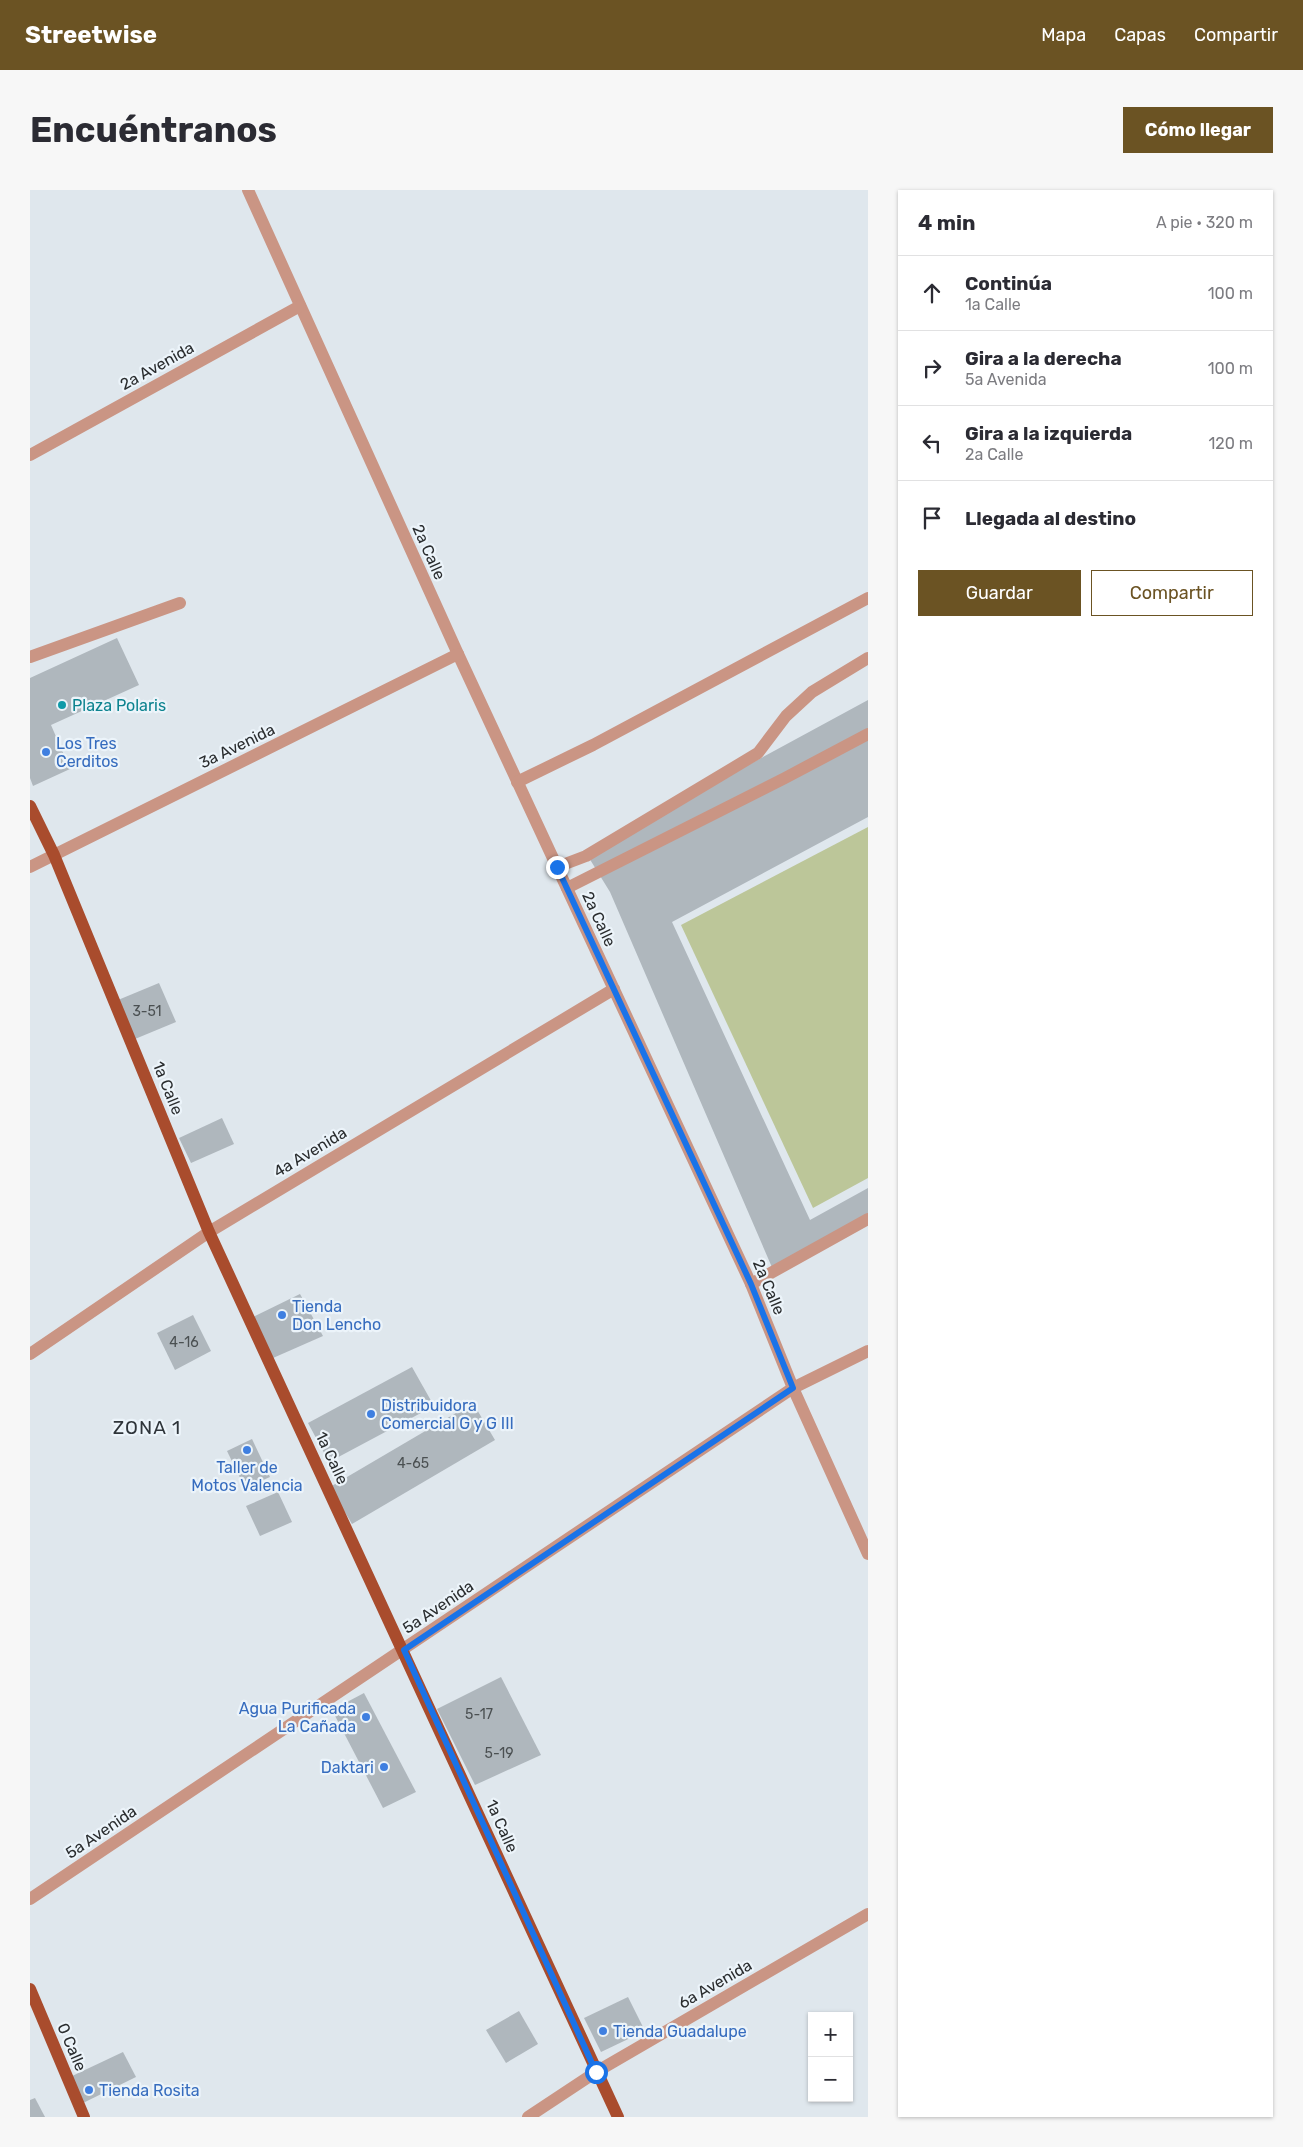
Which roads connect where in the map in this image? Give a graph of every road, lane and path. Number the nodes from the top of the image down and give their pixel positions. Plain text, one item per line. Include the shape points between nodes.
1 (248, 190) edge
2 (300, 306) junction
3 (30, 454) edge
4 (868, 598) edge
5 (180, 603) dead end
6 (458, 654) junction
7 (30, 657) edge
8 (868, 658) edge
9 (868, 734) edge
10 (517, 782) junction
11 (30, 806) edge
12 (54, 855) junction
13 (30, 867) edge
14 (557, 867) junction
15 (567, 888) junction
16 (614, 989) junction
17 (868, 1219) edge
18 (209, 1232) junction
19 (751, 1284) junction
20 (868, 1351) edge
21 (30, 1354) edge
22 (793, 1388) junction
23 (868, 1554) edge
24 (404, 1650) junction
25 (30, 1899) edge
26 (868, 1914) edge
27 (30, 1989) edge
28 (596, 2072) junction
29 (84, 2117) edge
30 (528, 2117) edge
31 (618, 2117) edge

1 - 2 street, 2a Calle
2 - 3 street, 2a Avenida
2 - 6 street, 2a Calle
4 - 10 street via 602,741
5 - 7 street
6 - 10 street, 2a Calle
6 - 12 street, 3a Avenida
8 - 14 street via 812,692 786,716 758,753 586,856
9 - 15 street
10 - 14 street, 2a Calle
11 - 12 main road, 1a Calle
12 - 13 street, 3a Avenida
12 - 18 main road, 1a Calle
14 - 15 street, 2a Calle
15 - 16 street, 2a Calle
16 - 18 street, 4a Avenida
16 - 19 street, 2a Calle
17 - 19 street
18 - 21 street, 4a Avenida
18 - 24 main road, 1a Calle
19 - 22 street, 2a Calle
20 - 22 street, 5a Avenida
22 - 23 street, 2a Calle
22 - 24 street, 5a Avenida
24 - 25 street, 5a Avenida
24 - 28 main road, 1a Calle
26 - 28 street, 6a Avenida
27 - 29 main road, 0 Calle
28 - 30 street, 6a Avenida
28 - 31 main road, 1a Calle

